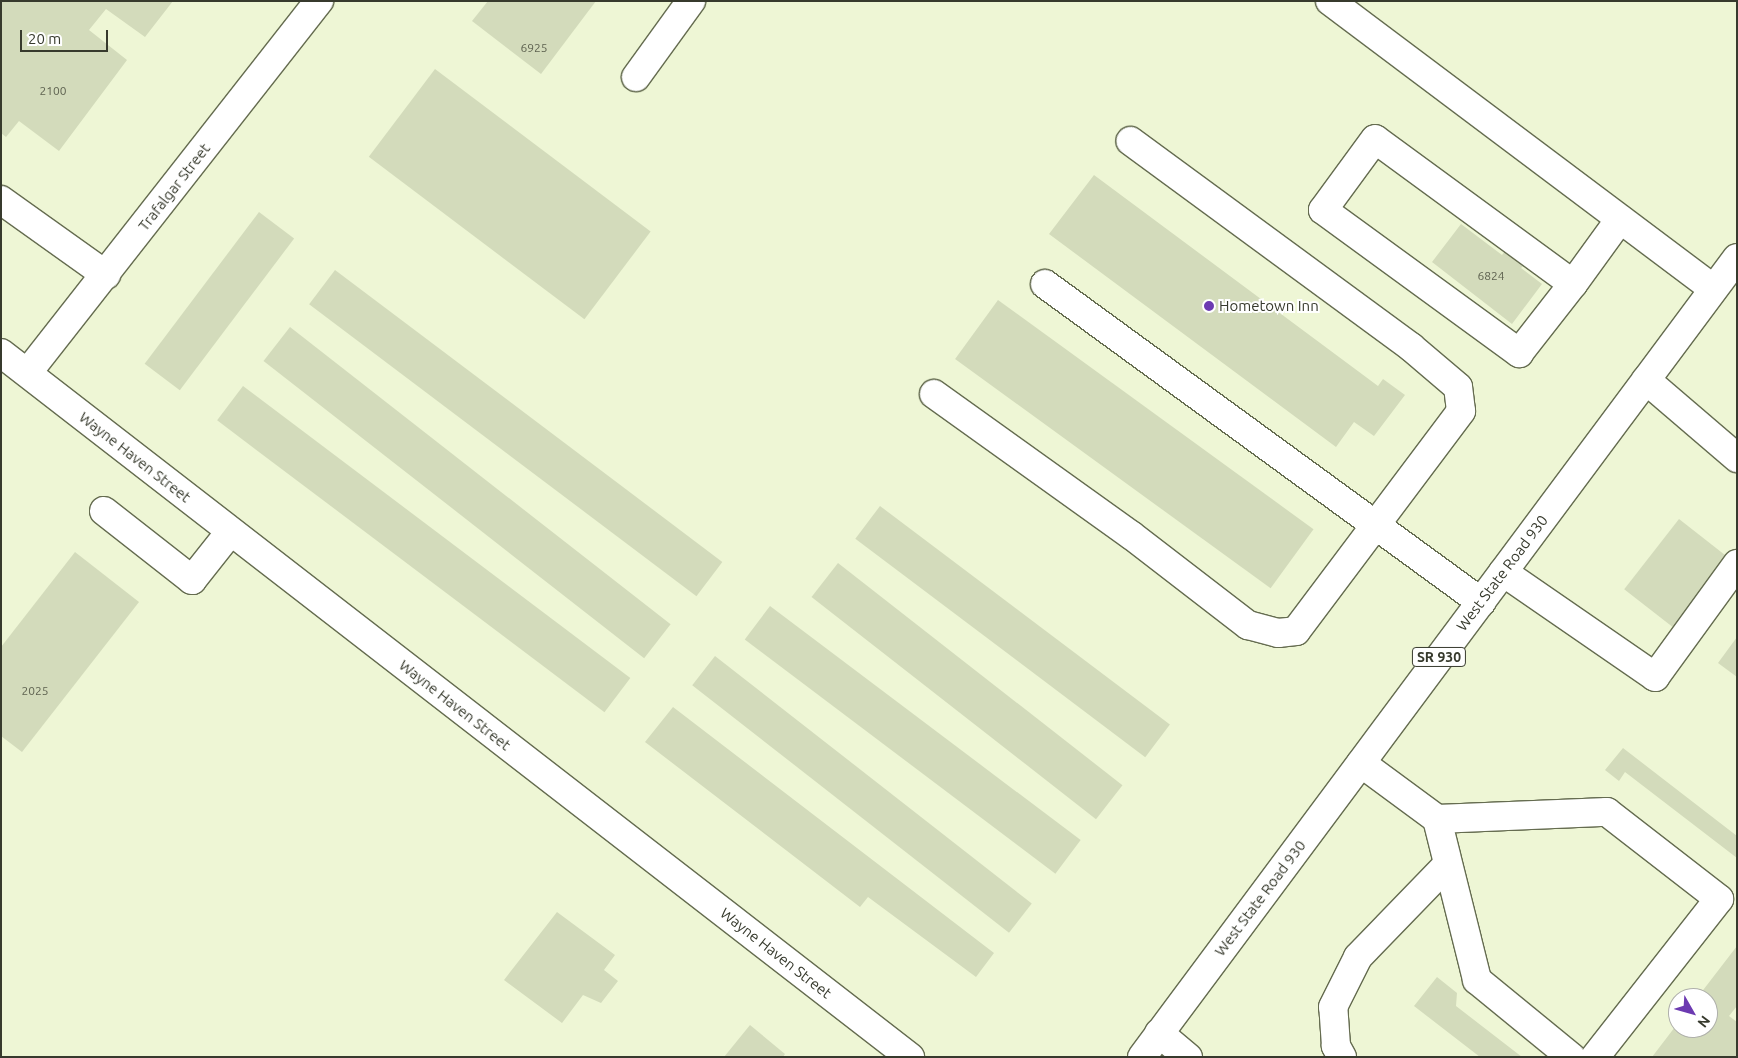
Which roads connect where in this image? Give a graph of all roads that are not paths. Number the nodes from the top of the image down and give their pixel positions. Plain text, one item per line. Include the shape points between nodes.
1 (319, 1) edge
2 (691, 1) edge
3 (1330, 1) edge
4 (636, 77) dead end
5 (1131, 141) dead end
6 (1, 200) edge
7 (1620, 219) junction
8 (1737, 258) edge
9 (106, 275) junction
10 (1045, 284) dead end
11 (1573, 284) junction
12 (1713, 290) junction
13 (1, 353) edge
14 (28, 372) junction
15 (1646, 380) junction
16 (934, 394) dead end
17 (1737, 458) edge
18 (104, 511) dead end
19 (1376, 527) junction
20 (230, 532) junction
21 (1737, 564) edge
22 (1503, 572) junction
23 (1481, 602) junction
24 (1361, 763) junction
25 (1437, 819) junction
26 (1447, 865) junction
27 (1159, 1033) junction
28 (910, 1057) edge
29 (1142, 1057) edge
30 (1188, 1057) edge
31 (1342, 1057) edge
32 (1571, 1057) edge
33 (1595, 1057) edge

1 - 9 main road, Trafalgar Street
2 - 4 main road
3 - 7 main road
5 - 19 main road via 1411,347 1458,387 1461,411
6 - 9 main road
7 - 11 main road
7 - 12 main road
8 - 12 main road, West State Road 930 / SR 930
9 - 14 main road, Trafalgar Street
10 - 19 main road
11 - 11 main road via 1375,139 1323,210 1520,353
12 - 15 main road, West State Road 930 / SR 930
13 - 14 main road, Wayne Haven Street
14 - 20 main road, Wayne Haven Street
15 - 17 main road
15 - 22 main road, West State Road 930 / SR 930
16 - 19 main road via 1130,535 1248,625 1278,633 1296,631
18 - 20 main road via 192,580
19 - 23 main road
20 - 28 main road, Wayne Haven Street
21 - 22 main road via 1655,678
22 - 23 main road, West State Road 930 / SR 930
23 - 24 main road, West State Road 930 / SR 930
24 - 25 main road
24 - 27 main road, West State Road 930 / SR 930
25 - 26 main road
25 - 33 main road via 1608,812 1718,899
26 - 31 main road via 1358,957 1333,1007 1336,1046
26 - 32 main road via 1476,980
27 - 29 main road, West State Road 930 / SR 930
27 - 30 main road

